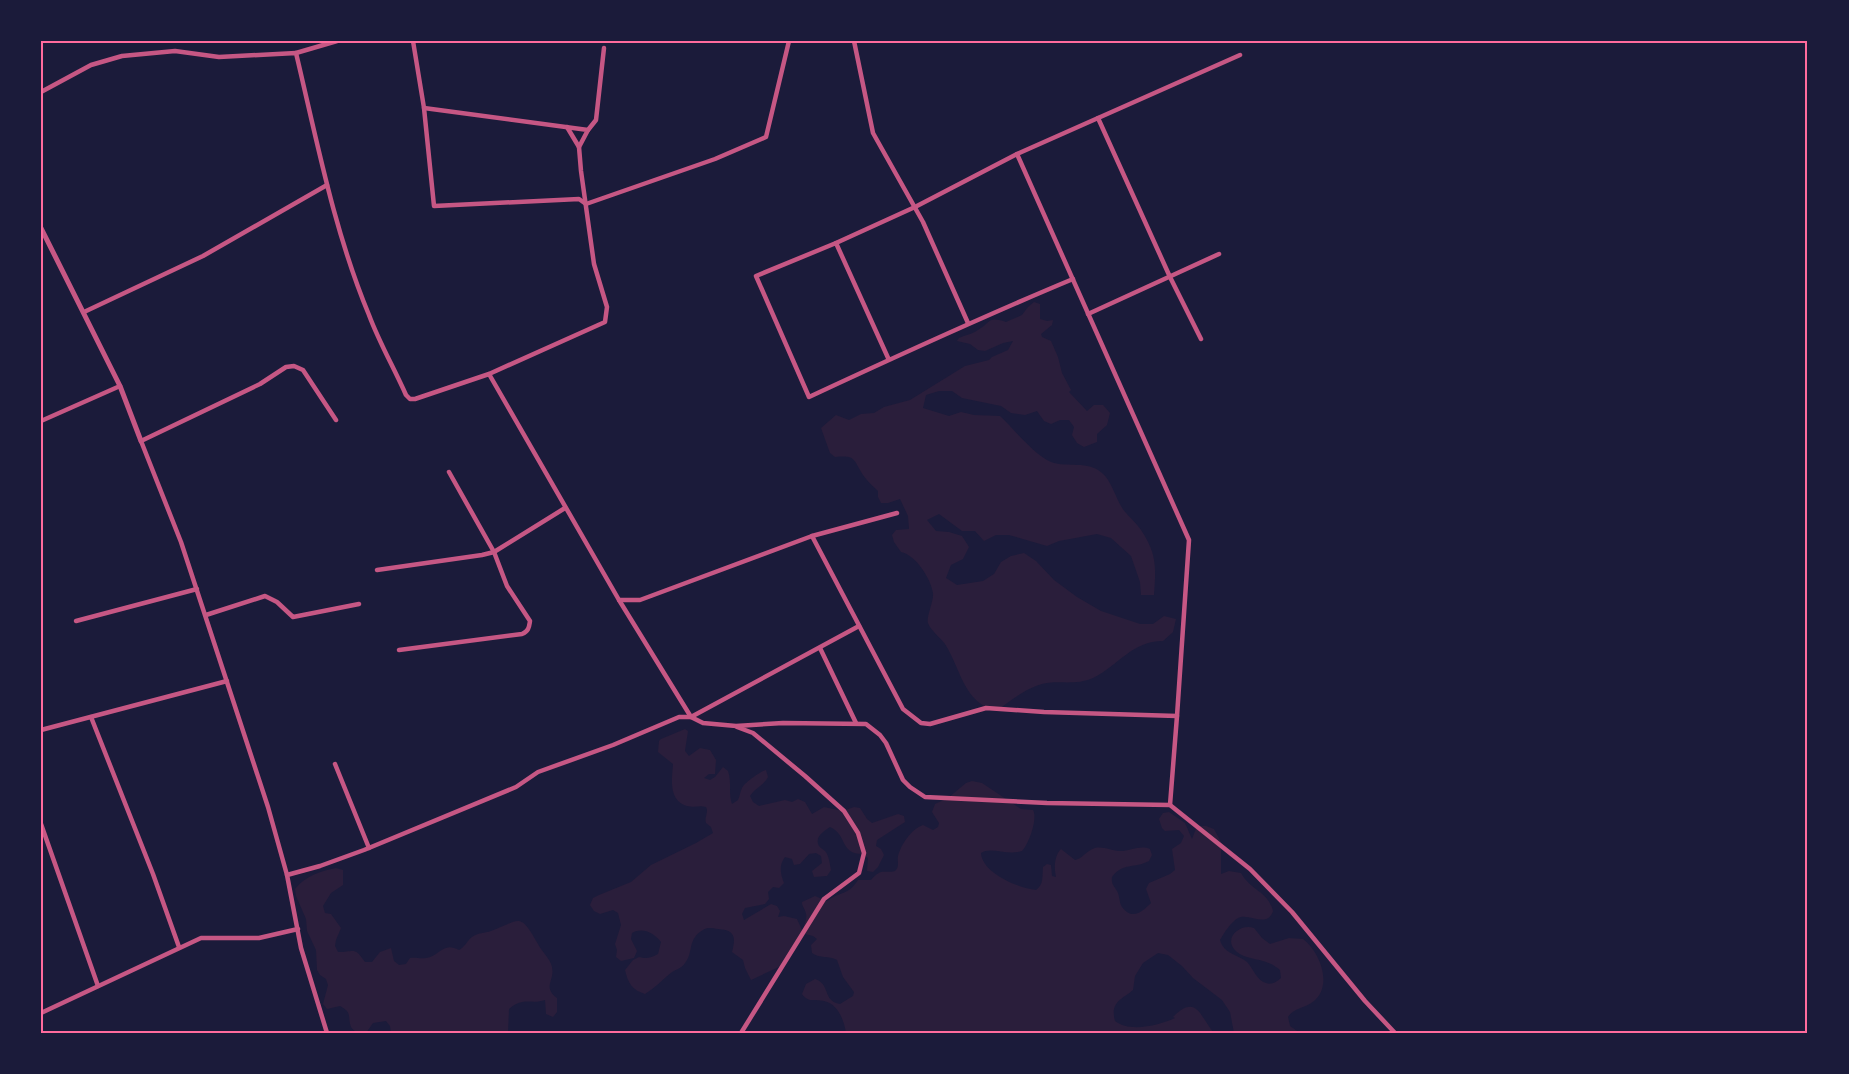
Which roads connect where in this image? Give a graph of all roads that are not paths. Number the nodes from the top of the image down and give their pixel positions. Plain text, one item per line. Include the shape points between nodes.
1 (337, 41) edge
2 (413, 41) edge
3 (789, 41) edge
4 (854, 41) edge
5 (604, 48) dead end
6 (296, 54) junction
7 (1240, 55) dead end
8 (41, 92) edge
9 (424, 108) junction
10 (1098, 118) junction
11 (567, 127) junction
12 (588, 130) junction
13 (579, 147) junction
14 (1017, 154) junction
15 (327, 185) junction
16 (586, 204) junction
17 (915, 207) junction
18 (41, 228) edge
19 (836, 243) junction
20 (1219, 254) dead end
21 (1170, 277) junction
22 (1073, 279) junction
23 (84, 312) junction
24 (1088, 314) junction
25 (968, 323) junction
26 (1201, 339) dead end
27 (889, 360) junction
28 (489, 374) junction
29 (120, 386) junction
30 (336, 420) dead end
31 (41, 421) edge
32 (141, 441) junction
33 (449, 472) dead end
34 (565, 508) junction
35 (897, 513) dead end
36 (812, 536) junction
37 (494, 552) junction
38 (377, 570) dead end
39 (197, 589) junction
40 (619, 600) junction
41 (359, 604) dead end
42 (206, 615) junction
43 (76, 621) dead end
44 (859, 626) junction
45 (820, 648) junction
46 (399, 650) dead end
47 (227, 681) junction
48 (1177, 716) junction
49 (691, 717) junction
50 (90, 718) junction
51 (856, 723) junction
52 (736, 726) junction
53 (41, 730) edge
54 (335, 764) dead end
55 (1170, 804) junction
56 (41, 824) edge
57 (369, 848) junction
58 (287, 875) junction
59 (298, 929) junction
60 (179, 947) junction
61 (98, 986) junction
62 (41, 1013) edge
63 (328, 1033) edge
64 (741, 1033) edge
65 (1395, 1033) edge

1 - 6 street
2 - 9 street
3 - 16 street via 766,137 716,159
4 - 17 street via 873,134
5 - 12 street via 596,120
6 - 8 street via 220,56 175,51 122,56 91,65
6 - 15 street
7 - 10 street
9 - 11 street
9 - 16 street via 434,206 579,199
10 - 14 street
10 - 21 street
11 - 12 street
11 - 13 street
12 - 13 street
13 - 16 street
14 - 17 street
14 - 22 street
15 - 23 street via 203,256
15 - 28 street via 368,315 406,395 415,399
16 - 28 street via 594,264 606,307 605,322
17 - 19 street
17 - 25 street
18 - 23 street
19 - 27 street
19 - 27 street via 756,276 809,397
20 - 21 street
21 - 24 street
21 - 26 street
22 - 24 street
22 - 25 street
23 - 29 street
24 - 48 street via 1189,540
25 - 27 street
28 - 34 street
29 - 31 street
29 - 32 street
30 - 32 street via 303,370 290,366 260,384
32 - 39 street
33 - 37 street
34 - 37 street
34 - 40 street
35 - 36 street
36 - 40 street via 640,600
36 - 44 street
37 - 38 street
37 - 46 street via 507,586 530,621 527,632
39 - 42 street
39 - 43 street
40 - 49 street
41 - 42 street via 293,617 265,596
42 - 47 street
44 - 45 street
44 - 48 street via 902,709 921,723 930,724 986,708
45 - 49 street
45 - 51 street
47 - 50 street
47 - 58 street
48 - 55 street
49 - 52 street via 703,723
49 - 57 street via 680,717 546,769 516,786
50 - 53 street
50 - 60 street
51 - 52 street
51 - 55 street via 866,724 880,735 892,752 903,780 925,797 1047,803
52 - 64 street via 753,733 844,811 858,833 864,853 859,873 824,899
54 - 57 street
55 - 65 street via 1250,869
56 - 61 street
57 - 58 street
58 - 59 street
59 - 60 street via 259,938 201,938
59 - 63 street
60 - 61 street
61 - 62 street

